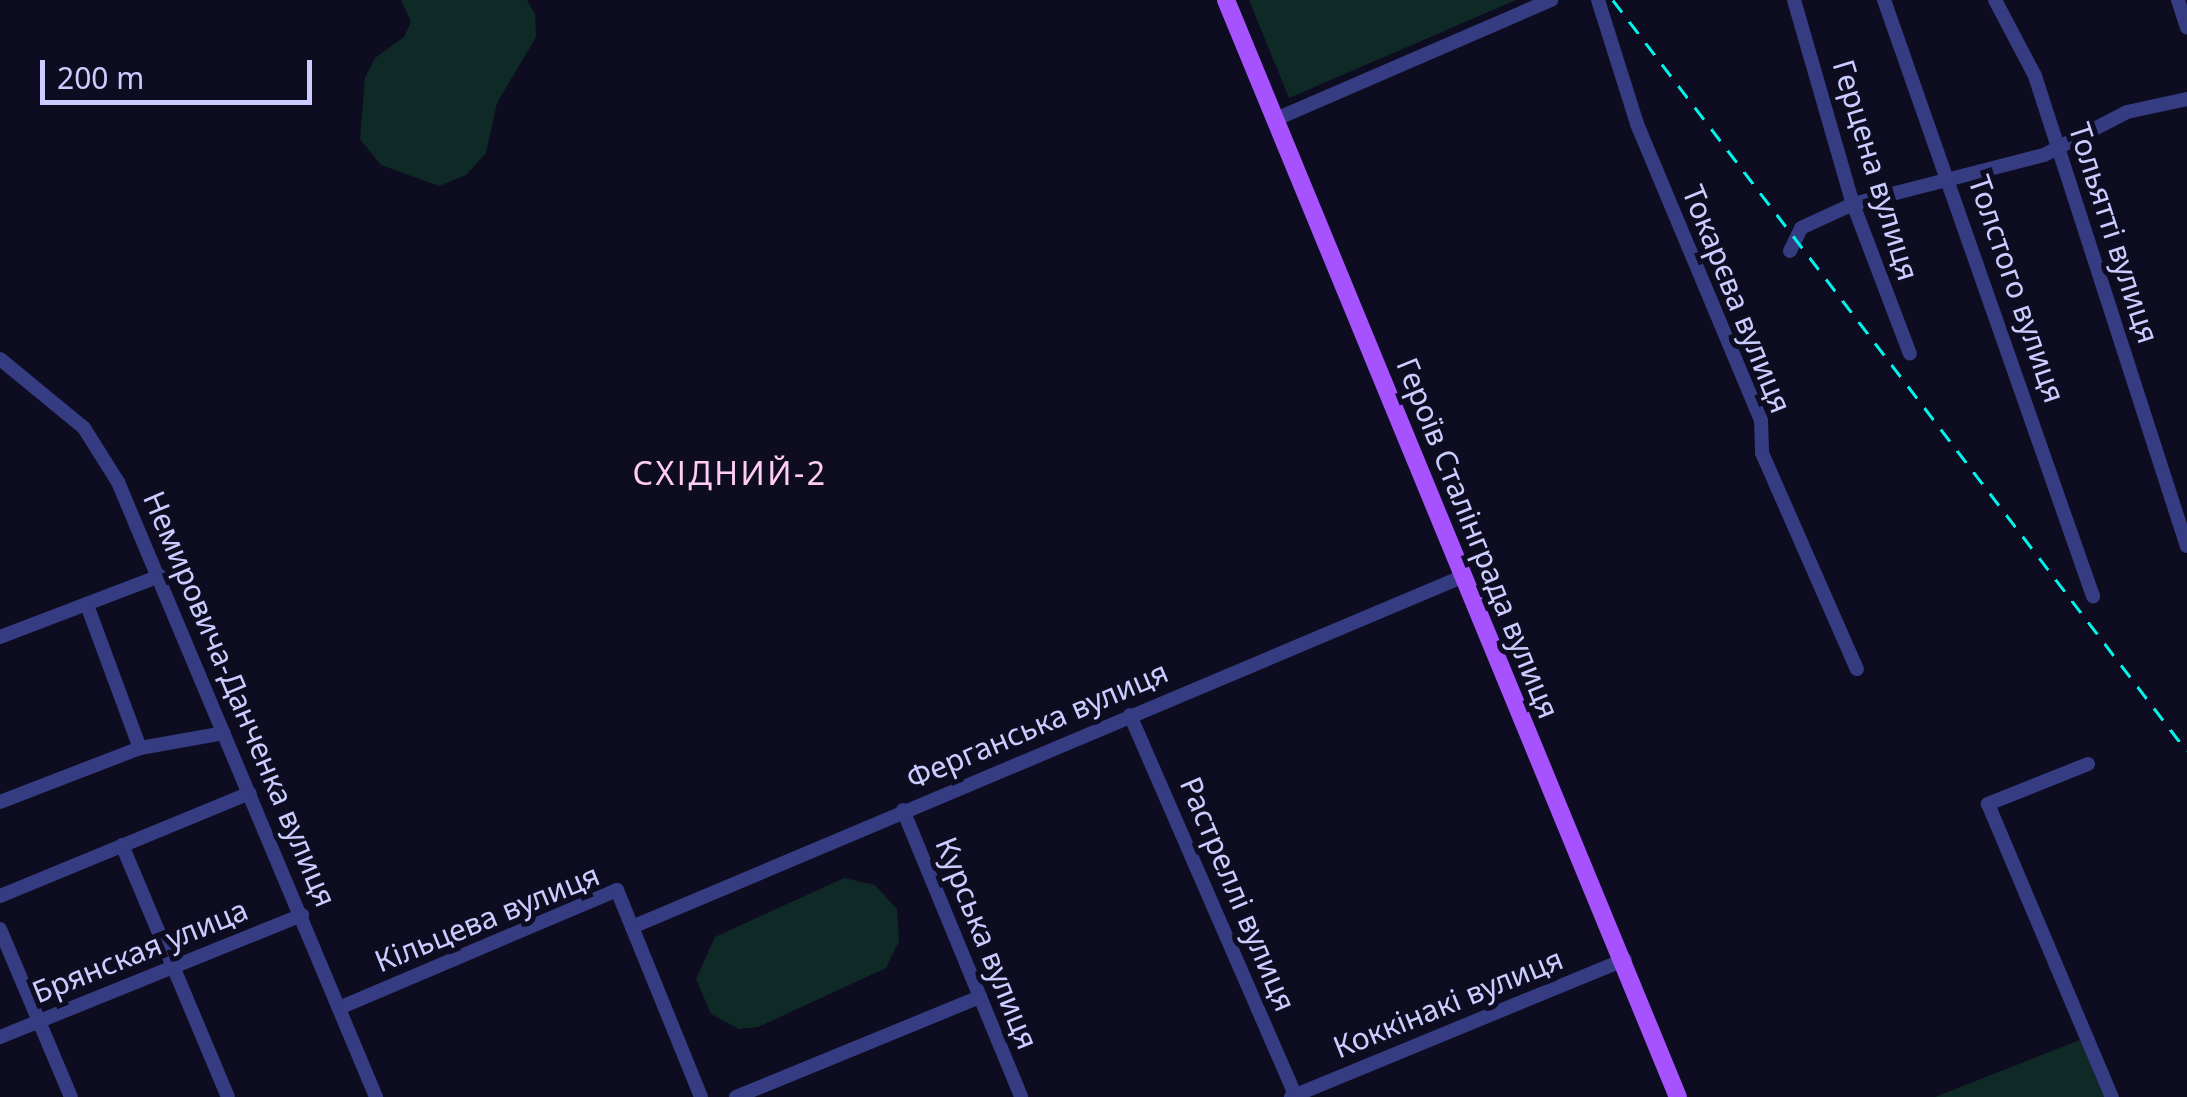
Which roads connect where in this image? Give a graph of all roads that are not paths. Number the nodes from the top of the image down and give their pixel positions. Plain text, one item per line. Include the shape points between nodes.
1 (1226, 0) edge
2 (1552, 0) edge
3 (1598, 0) edge
4 (1794, 0) edge
5 (1884, 0) edge
6 (1995, 0) edge
7 (2178, 0) edge
8 (2187, 28) edge
9 (2187, 99) edge
10 (1276, 119) junction
11 (2058, 147) junction
12 (1949, 176) junction
13 (1853, 204) junction
14 (1790, 251) dead end
15 (1910, 354) dead end
16 (0, 360) edge
17 (2187, 546) edge
18 (160, 576) junction
19 (1464, 576) junction
20 (2094, 596) dead end
21 (87, 605) junction
22 (0, 637) edge
23 (1857, 669) dead end
24 (1130, 715) junction
25 (224, 732) junction
26 (140, 748) junction
27 (2088, 764) dead end
28 (250, 794) junction
29 (0, 802) edge
30 (903, 810) junction
31 (122, 845) junction
32 (0, 896) edge
33 (302, 915) junction
34 (632, 927) junction
35 (0, 929) edge
36 (1625, 959) junction
37 (172, 966) junction
38 (980, 997) junction
39 (340, 1008) junction
40 (39, 1022) junction
41 (0, 1038) edge
42 (1293, 1096) edge
43 (71, 1097) edge
44 (228, 1097) edge
45 (376, 1097) edge
46 (702, 1097) edge
47 (736, 1097) edge
48 (1020, 1097) edge
49 (1678, 1097) edge
50 (2112, 1097) edge

1 - 10 main road, Героїв Сталінграда вулиця
2 - 10 street
3 - 23 street, Токарєва вулиця via 1637,124 1761,420 1762,453
4 - 13 street, Герцена вулиця
5 - 12 street, Толстого вулиця
6 - 11 street, Тольятті вулиця via 2035,76
7 - 8 street
9 - 11 street via 2127,112
10 - 19 main road, Героїв Сталінграда вулиця
11 - 12 street
11 - 17 street, Тольятті вулиця
12 - 13 street
12 - 20 street, Толстого вулиця
13 - 14 street via 1801,228
13 - 15 street, Герцена вулиця
16 - 18 street, Немировича-Данченка вулиця via 84,428 118,482
18 - 21 street
18 - 25 street, Немировича-Данченка вулиця
19 - 24 street, Ферганська вулиця
19 - 36 main road, Героїв Сталінграда вулиця
21 - 22 street
21 - 26 street
24 - 30 street, Ферганська вулиця
24 - 42 street, Растреллі вулиця
25 - 26 street
25 - 28 street, Немировича-Данченка вулиця
26 - 29 street
27 - 50 street via 1988,804
28 - 31 street
28 - 33 street, Немировича-Данченка вулиця
30 - 34 street, Ферганська вулиця
30 - 38 street, Курська вулиця
31 - 32 street
31 - 37 street
33 - 37 street, Брянская улица
33 - 39 street, Немировича-Данченка вулиця
34 - 39 street, Кільцева вулиця via 617,890
34 - 46 street, Кільцева вулиця
35 - 40 street
36 - 42 street, Коккінакі вулиця
36 - 49 main road, Героїв Сталінграда вулиця
37 - 40 street, Брянская улица
37 - 44 street
38 - 47 street
38 - 48 street, Курська вулиця
39 - 45 street, Немировича-Данченка вулиця
40 - 41 street, Брянская улица
40 - 43 street

